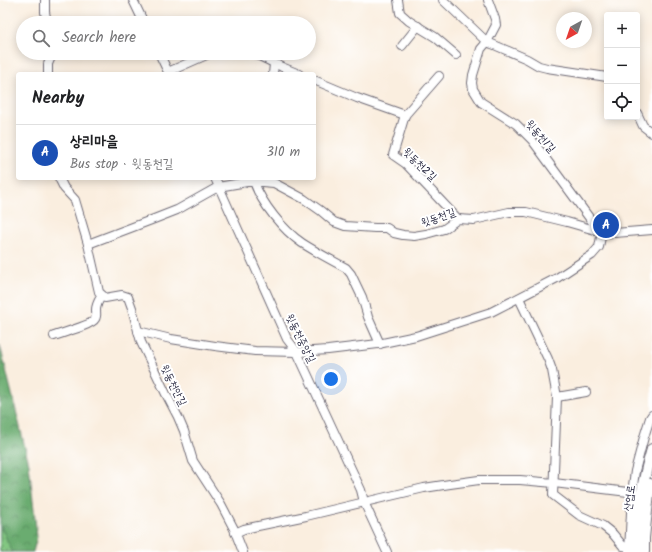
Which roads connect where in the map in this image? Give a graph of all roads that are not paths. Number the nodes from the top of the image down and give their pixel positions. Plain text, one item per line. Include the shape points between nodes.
1 (45, 0) edge
2 (133, 0) edge
3 (398, 0) edge
4 (443, 0) edge
5 (488, 0) edge
6 (46, 16) edge
7 (141, 16) edge
8 (418, 26) junction
9 (487, 42) junction
10 (402, 46) dead end
11 (456, 55) dead end
12 (50, 60) edge
13 (162, 60) edge
14 (196, 60) edge
15 (266, 60) edge
16 (274, 64) junction
17 (48, 72) edge
18 (168, 72) edge
19 (171, 72) edge
20 (273, 72) edge
21 (294, 72) edge
22 (439, 76) dead end
23 (604, 77) edge
24 (316, 81) edge
25 (405, 115) junction
26 (640, 120) edge
27 (652, 133) edge
28 (60, 180) edge
29 (216, 180) edge
30 (254, 182) junction
31 (218, 187) junction
32 (458, 219) junction
33 (652, 230) edge
34 (600, 232) junction
35 (88, 244) junction
36 (102, 295) junction
37 (519, 298) junction
38 (138, 331) junction
39 (54, 336) dead end
40 (380, 344) junction
41 (297, 352) junction
42 (586, 392) dead end
43 (557, 398) junction
44 (652, 415) edge
45 (652, 449) edge
46 (652, 473) edge
47 (554, 483) junction
48 (643, 495) edge
49 (364, 502) junction
50 (236, 533) junction
51 (631, 550) edge
52 (243, 552) edge
53 (387, 552) edge
54 (644, 552) edge

1 - 6 street
2 - 7 street
3 - 8 street via 400,14
4 - 9 street
5 - 9 street, 윗동천1길 via 496,25
8 - 10 street
8 - 11 street
9 - 23 street via 540,66
9 - 34 street, 윗동천1길 via 481,49 473,75 473,89 477,96 486,106 516,124 532,140
12 - 17 street
13 - 18 street
14 - 19 street
15 - 16 street
16 - 20 street
16 - 21 street
22 - 25 street, 윗동천2길
24 - 25 street
25 - 32 street, 윗동천2길 via 393,156 406,164
26 - 27 street via 643,126
28 - 35 street via 75,200
29 - 31 street, 윗동천중앙길
30 - 31 street, 윗동천길
30 - 32 street, 윗동천길 via 274,183 304,199 334,222 345,226 387,228 403,235 414,236 444,229
30 - 40 street via 284,228 301,242 346,268 351,274
31 - 35 street, 윗동천길 via 177,210
31 - 41 street, 윗동천중앙길 via 287,339
32 - 34 street, 윗동천길 via 474,220 509,212 526,212
33 - 34 street, 윗동천길
34 - 37 street via 599,246 592,255 557,278
35 - 36 street via 99,292
36 - 38 street, 윗동천안길 via 104,298 128,297
36 - 39 street via 92,323
37 - 40 street via 491,312 416,336
37 - 43 street via 548,359
38 - 41 street via 215,346 255,351
38 - 50 street, 윗동천안길 via 184,431 193,460
40 - 41 street
41 - 49 street, 윗동천중앙길
42 - 43 street
43 - 47 street
44 - 48 street via 635,471
45 - 48 street, 산업로 via 645,471
46 - 48 street, 산업로
47 - 48 street
47 - 49 street via 479,480 424,488
47 - 51 street via 553,496 579,515 603,526 623,546
48 - 51 street, 산업로 via 636,537
48 - 54 street, 산업로
49 - 50 street via 244,529
49 - 53 street, 윗동천중앙길
50 - 52 street, 윗동천안길

